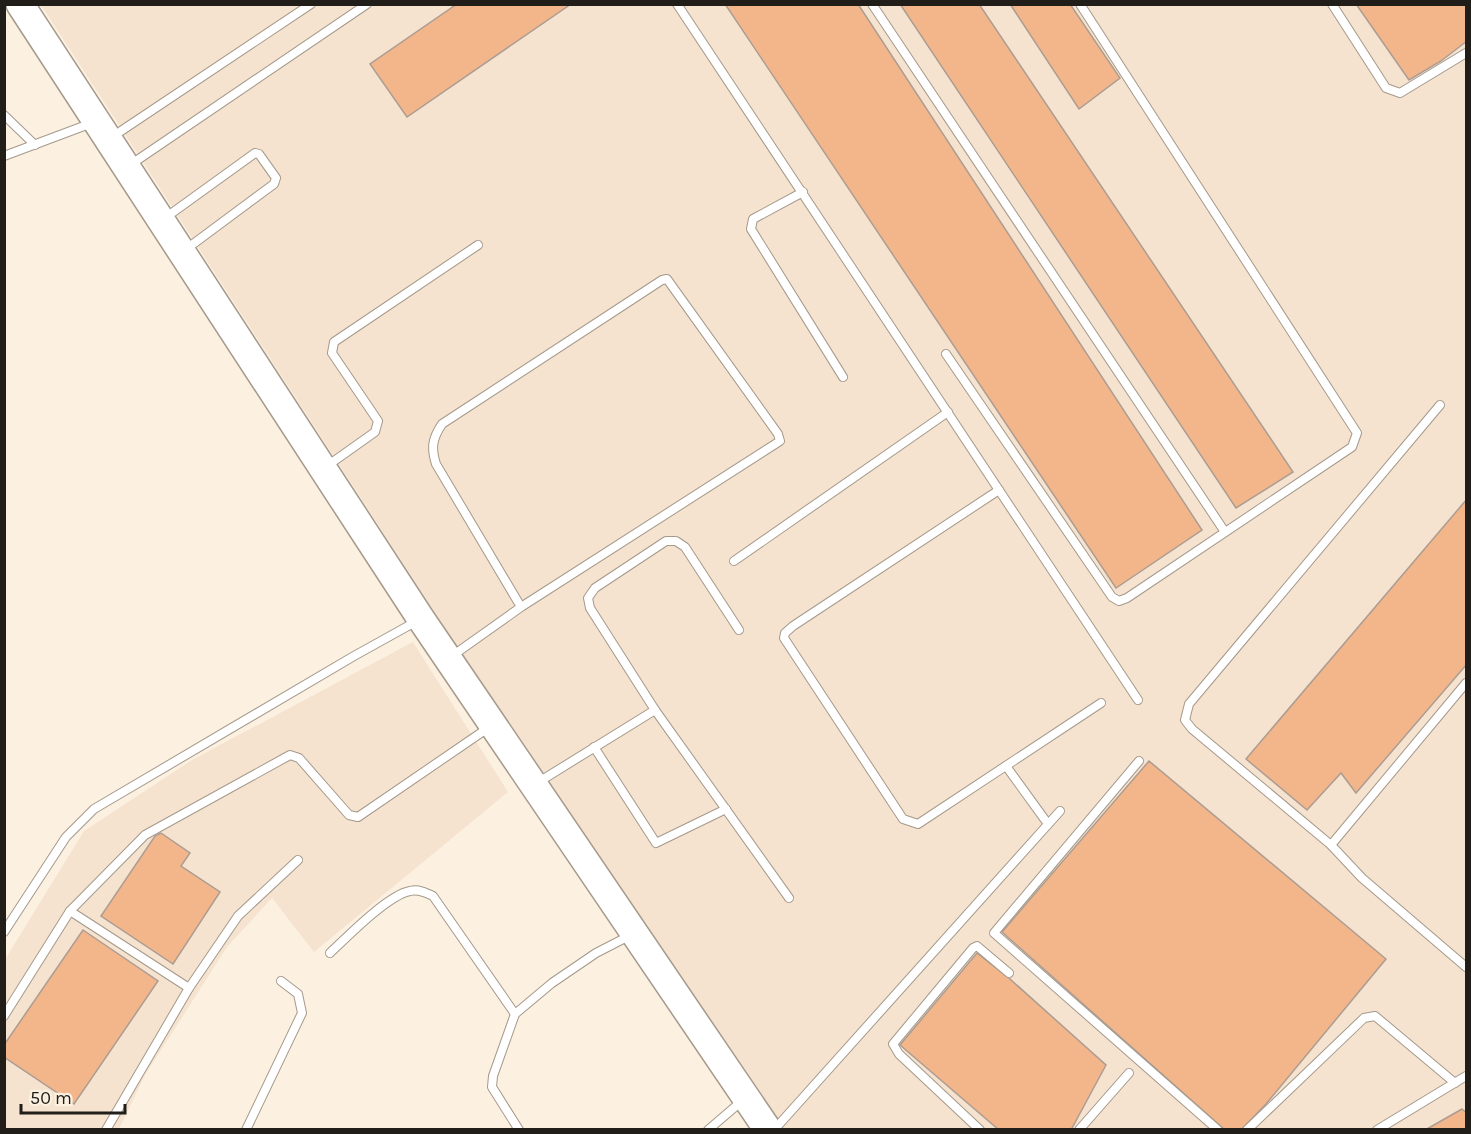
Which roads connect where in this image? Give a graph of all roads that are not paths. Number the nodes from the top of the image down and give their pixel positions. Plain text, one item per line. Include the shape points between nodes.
1 (20, 4) edge
2 (311, 4) edge
3 (367, 4) edge
4 (677, 4) edge
5 (872, 4) edge
6 (1080, 4) edge
7 (1332, 4) edge
8 (1467, 53) edge
9 (4, 115) edge
10 (102, 130) junction
11 (35, 145) junction
12 (4, 156) edge
13 (127, 168) junction
14 (803, 192) junction
15 (162, 221) junction
16 (478, 245) dead end
17 (182, 252) junction
18 (946, 354) dead end
19 (843, 377) dead end
20 (1440, 405) dead end
21 (948, 412) junction
22 (323, 469) junction
23 (999, 490) junction
24 (1225, 532) junction
25 (734, 561) dead end
26 (521, 607) junction
27 (421, 619) junction
28 (739, 630) dead end
29 (448, 659) junction
30 (1467, 683) edge
31 (1138, 700) dead end
32 (1101, 703) dead end
33 (655, 710) junction
34 (493, 725) junction
35 (594, 747) junction
36 (1139, 761) dead end
37 (1006, 766) junction
38 (534, 784) junction
39 (726, 809) junction
40 (1060, 811) dead end
41 (1048, 824) junction
42 (1331, 845) junction
43 (298, 860) dead end
44 (789, 898) dead end
45 (70, 911) junction
46 (4, 932) edge
47 (620, 941) junction
48 (330, 953) dead end
49 (1467, 967) edge
50 (1009, 973) dead end
51 (281, 981) dead end
52 (189, 988) junction
53 (515, 1014) junction
54 (4, 1016) edge
55 (1129, 1073) dead end
56 (1467, 1076) edge
57 (1455, 1083) junction
58 (746, 1097) junction
59 (106, 1130) edge
60 (246, 1130) edge
61 (519, 1130) edge
62 (708, 1130) edge
63 (768, 1130) edge
64 (774, 1130) edge
65 (980, 1130) edge
66 (1079, 1130) edge
67 (1218, 1130) edge
68 (1247, 1130) edge
69 (1377, 1130) edge

1 - 10 highway
2 - 10 lane
3 - 13 lane
4 - 14 lane
5 - 24 lane
6 - 24 lane via 1357,433 1352,447
7 - 8 lane via 1386,88 1400,93
9 - 11 lane
10 - 11 lane
10 - 13 highway
11 - 12 lane
13 - 15 highway
14 - 19 lane via 753,219 751,229
14 - 21 lane
15 - 17 highway
15 - 17 lane via 255,153 276,178 274,184
16 - 22 lane via 334,342 332,353 378,426
17 - 22 highway
18 - 24 lane via 1112,597 1127,598
20 - 42 lane via 1185,712 1185,720 1192,729
21 - 23 lane
21 - 25 lane
22 - 27 highway
23 - 31 lane
23 - 37 lane via 784,635 790,650 910,824 918,824
26 - 26 lane via 780,441 667,279 442,424 436,434 432,452 436,464
26 - 29 lane
27 - 29 highway
27 - 46 lane via 94,810 66,837
28 - 33 lane via 685,547 676,541 666,541 595,588 588,598 590,608
29 - 34 highway
30 - 42 lane
32 - 37 lane
33 - 35 lane
33 - 39 lane
34 - 38 highway
34 - 45 lane via 358,817 349,815 299,758 285,756 145,835
35 - 38 lane
35 - 39 lane via 656,843
36 - 67 lane via 994,933
37 - 41 lane
38 - 47 highway
39 - 44 lane
40 - 41 lane
41 - 64 lane
42 - 49 lane via 1362,878
43 - 52 lane via 238,916
45 - 52 lane
45 - 54 lane
47 - 53 lane via 552,982
47 - 58 highway
48 - 53 lane via 369,917 407,891 425,892 433,896
50 - 65 lane via 983,948 973,948 893,1044
51 - 60 lane via 298,994 302,1013
52 - 59 lane
53 - 61 lane via 492,1088
55 - 66 lane
56 - 57 lane
57 - 68 lane via 1371,1015
57 - 69 lane
58 - 62 lane
58 - 63 highway

